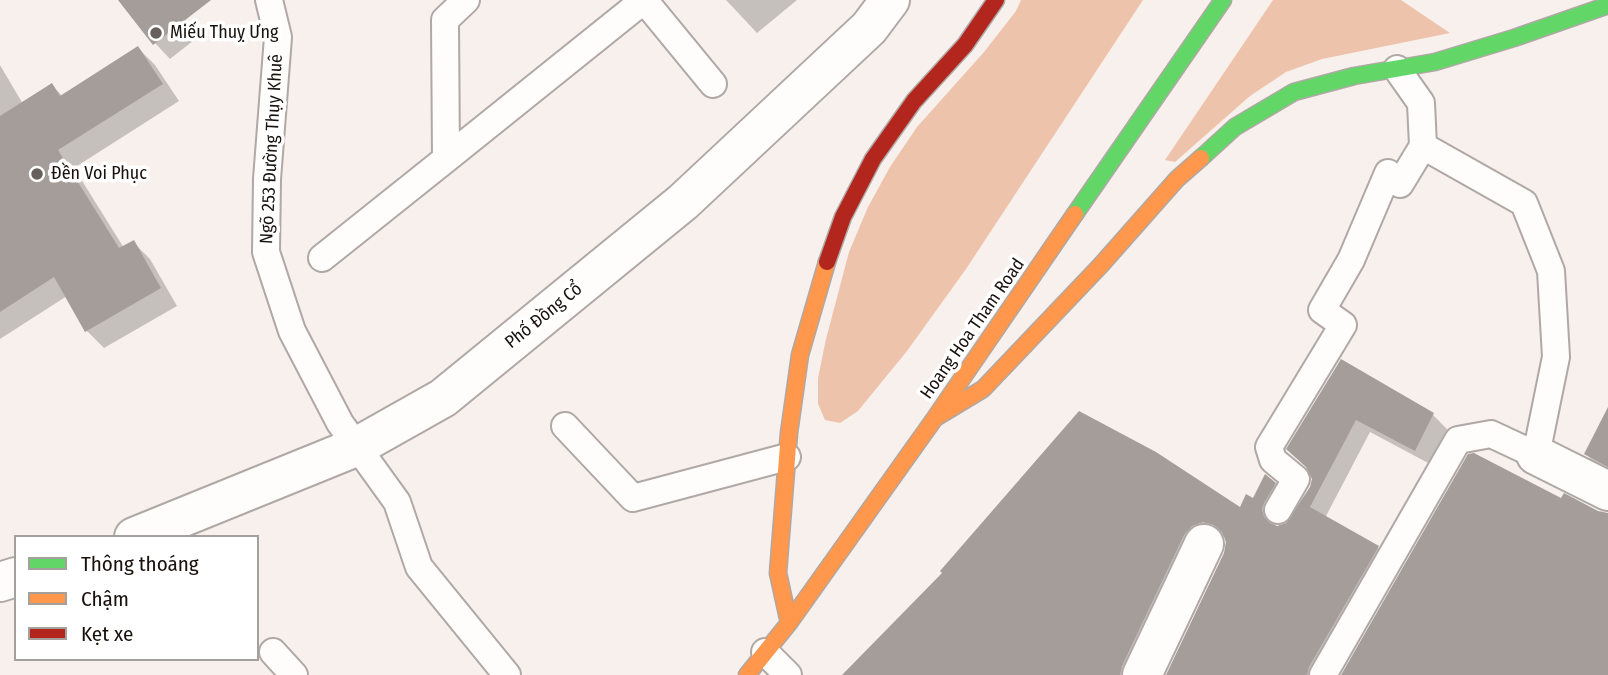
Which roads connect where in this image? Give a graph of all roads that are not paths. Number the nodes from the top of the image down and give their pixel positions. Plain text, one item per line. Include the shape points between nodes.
1 (269, 0) edge
2 (466, 0) edge
3 (644, 0) edge
4 (890, 0) edge
5 (996, 0) edge
6 (1223, 0) edge
7 (1604, 5) edge
8 (1397, 69) junction
9 (713, 84) dead end
10 (1423, 146) junction
11 (446, 159) junction
12 (322, 258) dead end
13 (935, 418) junction
14 (565, 426) dead end
15 (356, 447) junction
16 (1536, 454) junction
17 (787, 457) junction
18 (1608, 491) edge
19 (1278, 510) dead end
20 (139, 535) edge
21 (1204, 544) dead end
22 (789, 623) junction
23 (273, 652) dead end
24 (765, 652) junction
25 (294, 675) edge
26 (507, 675) edge
27 (747, 675) edge
28 (788, 675) edge
29 (1142, 675) edge
30 (1323, 675) edge

1 - 15 lane, Ngõ 253 Đường Thụy Khuê via 278,37 266,252 292,331
2 - 11 lane via 445,20
3 - 9 lane
3 - 11 lane
4 - 15 street, Phố Đồng Cổ via 869,28 683,202 443,398
5 - 17 main road via 873,159 843,217 800,355
6 - 13 main road, Hoang Hoa Tham Road
7 - 8 main road via 1514,38
8 - 10 lane via 1421,103
8 - 13 main road via 1294,92 1235,127 1177,179 983,389
10 - 16 lane via 1524,203 1551,271 1556,357
10 - 19 lane via 1400,184 1388,173 1351,260 1322,310 1343,325 1269,447 1273,460 1296,479
11 - 12 lane
13 - 22 main road, Hoang Hoa Tham Road
14 - 17 lane via 633,498
15 - 20 street, Phố Đồng Cổ
15 - 26 lane, Ngõ 253 Đường Thụy Khuê via 397,502 419,568
16 - 18 street
16 - 30 lane via 1491,434 1458,440
17 - 22 main road via 778,573
21 - 29 street
22 - 24 main road, Hoang Hoa Tham Road
23 - 25 lane
24 - 27 main road, Hoang Hoa Tham Road
24 - 28 lane

